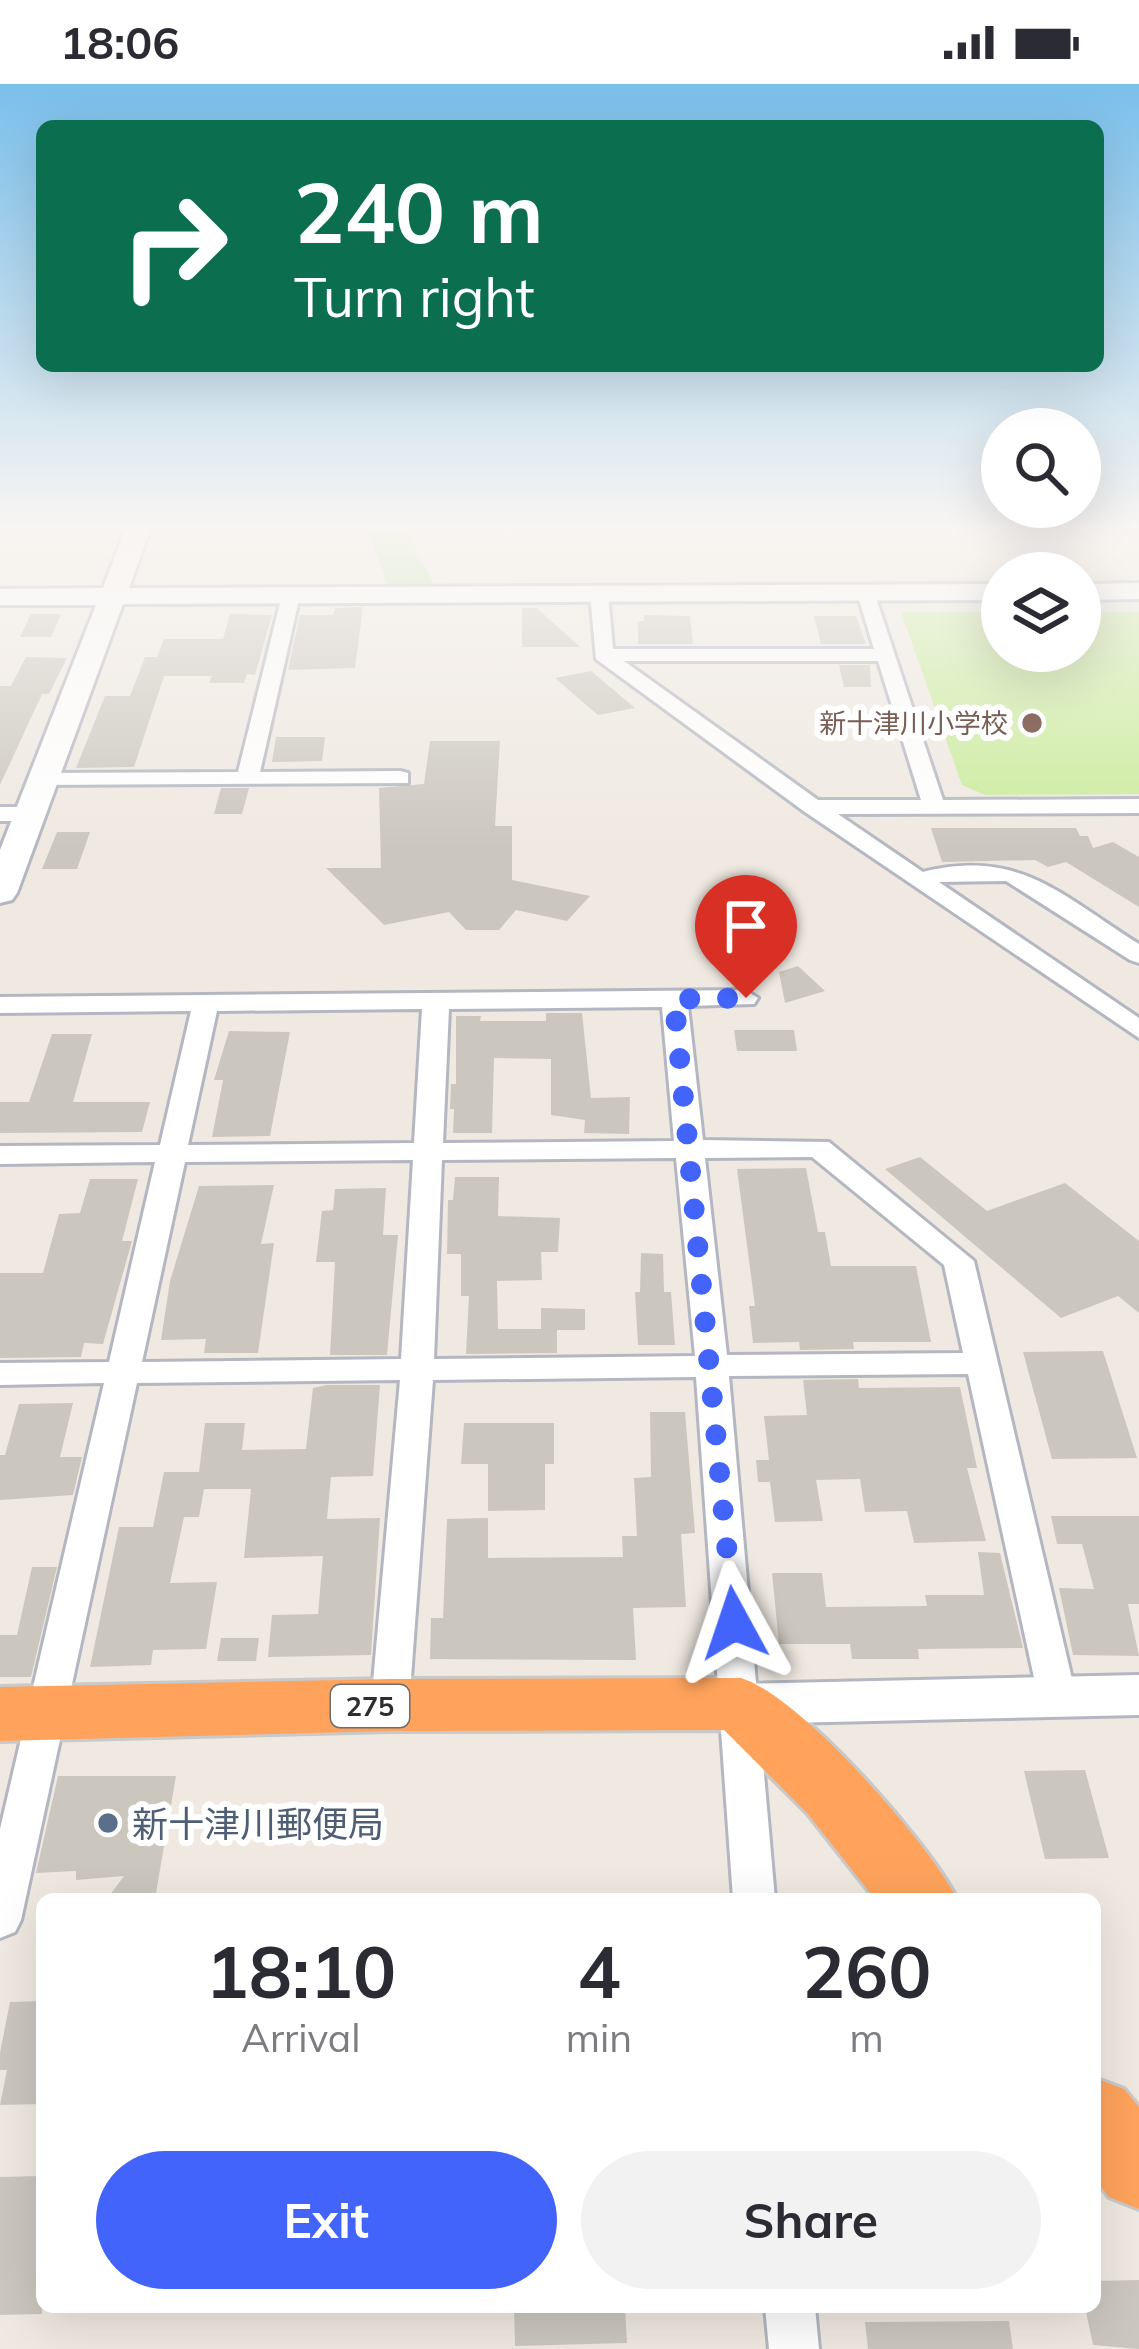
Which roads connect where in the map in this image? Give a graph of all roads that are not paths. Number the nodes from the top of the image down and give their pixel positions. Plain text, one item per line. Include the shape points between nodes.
1 (97, 636) edge
2 (281, 636) edge
3 (602, 636) edge
4 (879, 636) edge
5 (885, 655) junction
6 (603, 656) junction
7 (248, 778) junction
8 (400, 778) dead end
9 (43, 780) junction
10 (934, 806) junction
11 (1139, 806) edge
12 (813, 807) junction
13 (15, 814) edge
14 (919, 880) junction
15 (0, 893) edge
16 (1139, 955) edge
17 (746, 998) dead end
18 (674, 999) junction
19 (436, 1000) junction
20 (206, 1002) junction
21 (0, 1005) edge
22 (1139, 1030) edge
23 (690, 1149) junction
24 (425, 1151) junction
25 (173, 1153) junction
26 (0, 1155) edge
27 (979, 1363) junction
28 (712, 1366) junction
29 (416, 1370) junction
30 (126, 1372) junction
31 (0, 1374) edge
32 (1139, 1695) edge
33 (1057, 1696) junction
34 (741, 1704) junction
35 (391, 1705) junction
36 (24, 1714) edge
37 (754, 1893) edge
38 (915, 1893) edge
39 (0, 1919) edge
40 (1101, 2122) edge
41 (1139, 2170) edge
42 (791, 2313) edge
43 (794, 2349) edge

1 - 9 street
2 - 7 street
3 - 6 street
4 - 5 street
5 - 6 street
5 - 10 street
6 - 12 street
7 - 8 street
7 - 9 street
9 - 13 street
10 - 11 street
10 - 12 street
12 - 14 street
13 - 15 street
14 - 16 street via 946,872 1013,875
14 - 22 street
17 - 18 street
18 - 19 street
18 - 23 street
19 - 20 street
19 - 24 street
20 - 21 street
20 - 25 street
23 - 24 street
23 - 27 street via 819,1148 959,1261
23 - 28 street
24 - 25 street
24 - 29 street
25 - 26 street
25 - 30 street
27 - 28 street
27 - 33 street
28 - 29 street
28 - 34 street
29 - 30 street
29 - 35 street
30 - 31 street
30 - 36 street
32 - 33 street
33 - 34 street
34 - 35 highway, 275
34 - 37 street
34 - 38 highway via 833,1793
35 - 36 highway, 275
36 - 39 street
40 - 41 highway
42 - 43 street

